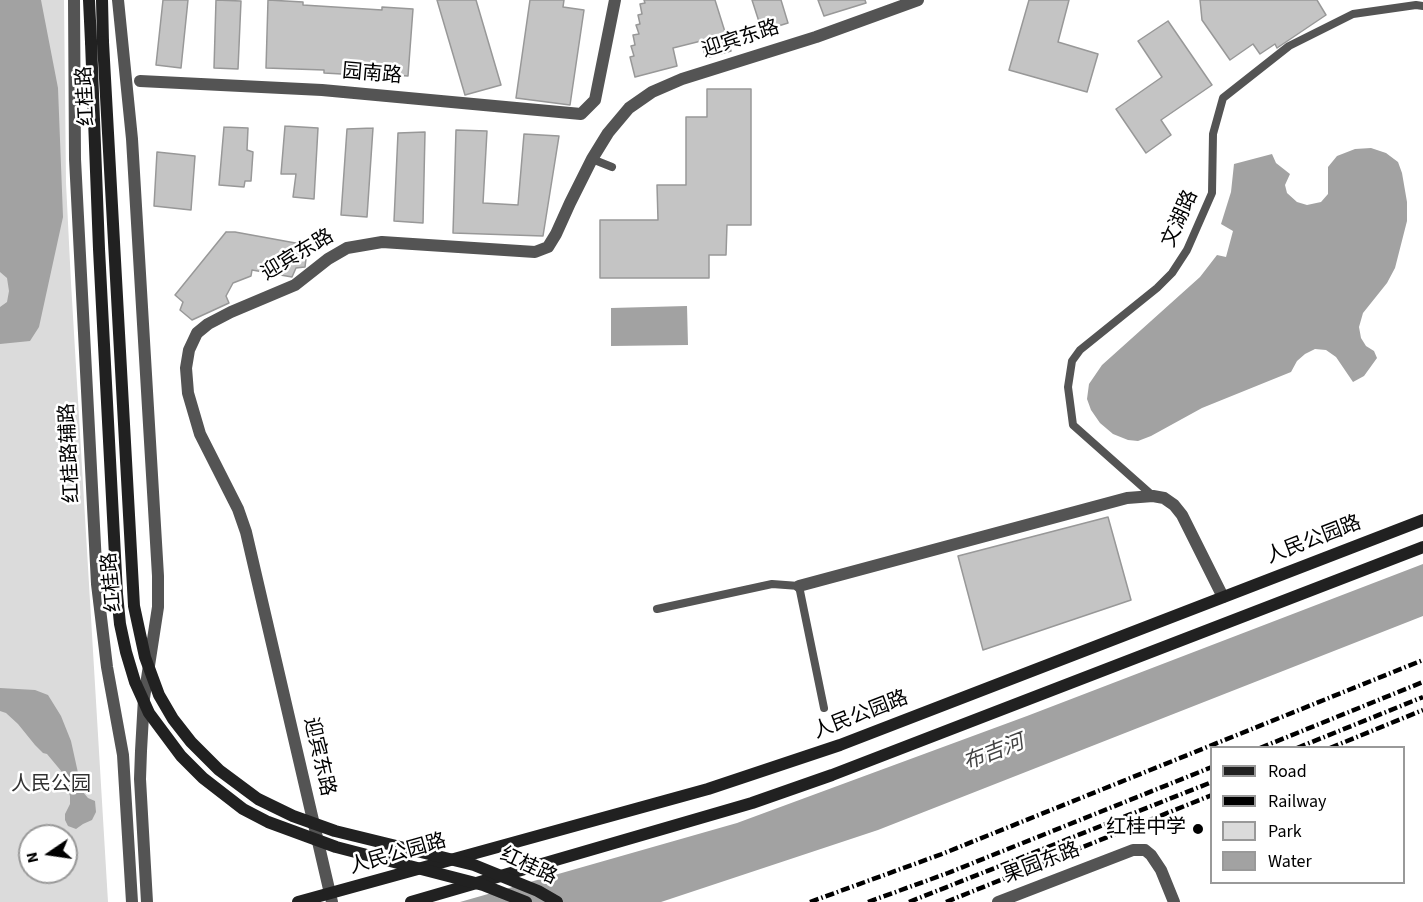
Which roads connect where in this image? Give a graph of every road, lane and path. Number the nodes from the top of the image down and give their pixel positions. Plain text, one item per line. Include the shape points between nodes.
1 (74, 0) edge
2 (89, 0) edge
3 (102, 0) edge
4 (118, 0) edge
5 (615, 0) edge
6 (918, 0) edge
7 (1423, 6) edge
8 (97, 42) junction
9 (140, 81) dead end
10 (592, 159) junction
11 (612, 167) dead end
12 (1153, 496) junction
13 (1423, 520) edge
14 (1423, 547) edge
15 (799, 586) junction
16 (1223, 597) junction
17 (657, 609) dead end
18 (824, 708) dead end
19 (332, 898) edge
20 (132, 902) edge
21 (147, 902) edge
22 (298, 902) edge
23 (411, 902) edge
24 (526, 902) edge
25 (557, 902) edge
26 (998, 902) edge
27 (1174, 902) edge

1 - 20 street, 红桂路辅路 via 75,159 100,624 123,755
2 - 8 main road, 红桂路
3 - 8 main road, 红桂路
4 - 21 street via 132,139 158,576 141,751
5 - 9 street, 园南路 via 595,100 581,114 322,90
6 - 10 street, 迎宾东路 via 652,92 629,108
7 - 12 lane, 文湖路 via 1353,14 1289,46 1223,98 1213,134 1212,193 1187,250 1157,288 1080,350 1072,361 1068,387 1073,425
8 - 24 main road, 红桂路, bridge via 99,249 117,594 126,652 149,713 203,778 243,809 268,822 336,846 483,885
8 - 25 main road, 红桂路, bridge via 133,596 138,633 159,695 191,742 219,770 258,799 335,831 474,865
10 - 11 lane
10 - 19 street, 迎宾东路 via 548,247 535,252 382,242 347,248 295,285 208,324 197,333 189,350 186,368 194,418 246,532
12 - 15 street via 1127,498
12 - 16 street via 1164,498 1182,515
13 - 16 main road, 人民公园路
14 - 23 main road via 832,775
15 - 17 lane via 772,584
15 - 18 lane
16 - 19 main road, 人民公园路 via 763,772
19 - 22 main road, 人民公园路
26 - 27 street, 果园东路 via 1133,850 1145,850 1151,855

